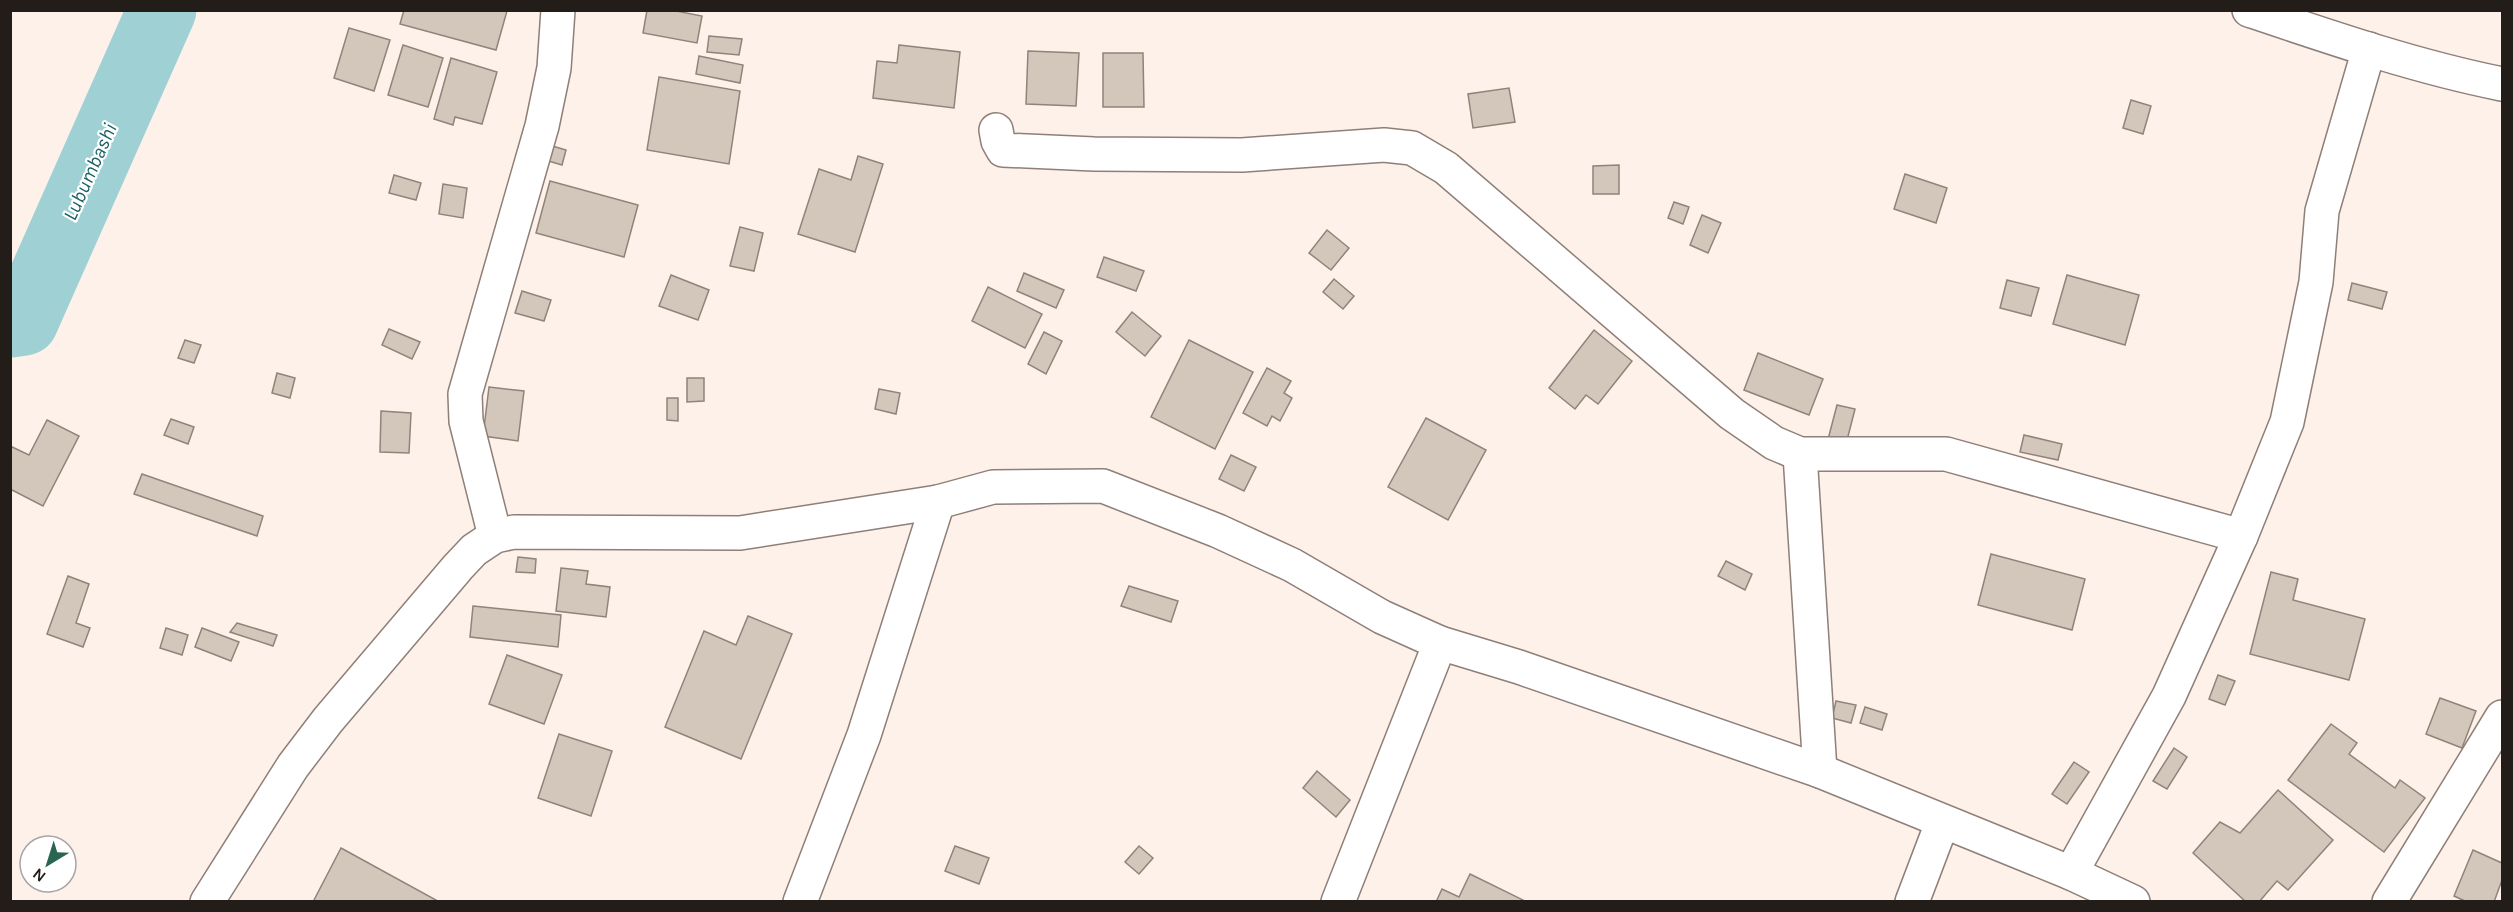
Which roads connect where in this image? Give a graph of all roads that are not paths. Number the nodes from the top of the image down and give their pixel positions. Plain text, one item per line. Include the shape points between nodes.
1 (558, 10) edge
2 (2249, 10) edge
3 (2369, 49) junction
4 (2502, 84) edge
5 (996, 130) dead end
6 (1800, 454) junction
7 (938, 502) junction
8 (495, 536) junction
9 (2241, 536) junction
10 (1440, 643) junction
11 (2502, 717) edge
12 (1820, 771) junction
13 (1942, 823) junction
14 (2071, 873) junction
15 (207, 902) edge
16 (800, 902) edge
17 (1338, 902) edge
18 (1912, 902) edge
19 (2133, 902) edge
20 (2389, 902) edge

1 - 8 street via 554,68 542,126 465,394 466,421
2 - 3 street
3 - 4 street
3 - 9 street via 2322,211 2316,282 2287,422
5 - 6 street via 1003,150 1058,153 1242,155 1384,145 1412,148 1446,168 1732,414 1774,443
6 - 9 street via 1946,454
6 - 12 street
7 - 8 street via 740,533 531,531
7 - 10 street via 993,487 1103,486 1292,565 1382,617
7 - 16 street via 864,735
8 - 15 street via 458,567 328,720 293,766
9 - 14 street via 2169,696
10 - 12 street
10 - 17 street
11 - 20 street
12 - 13 street
13 - 14 street
13 - 18 street
14 - 19 street

